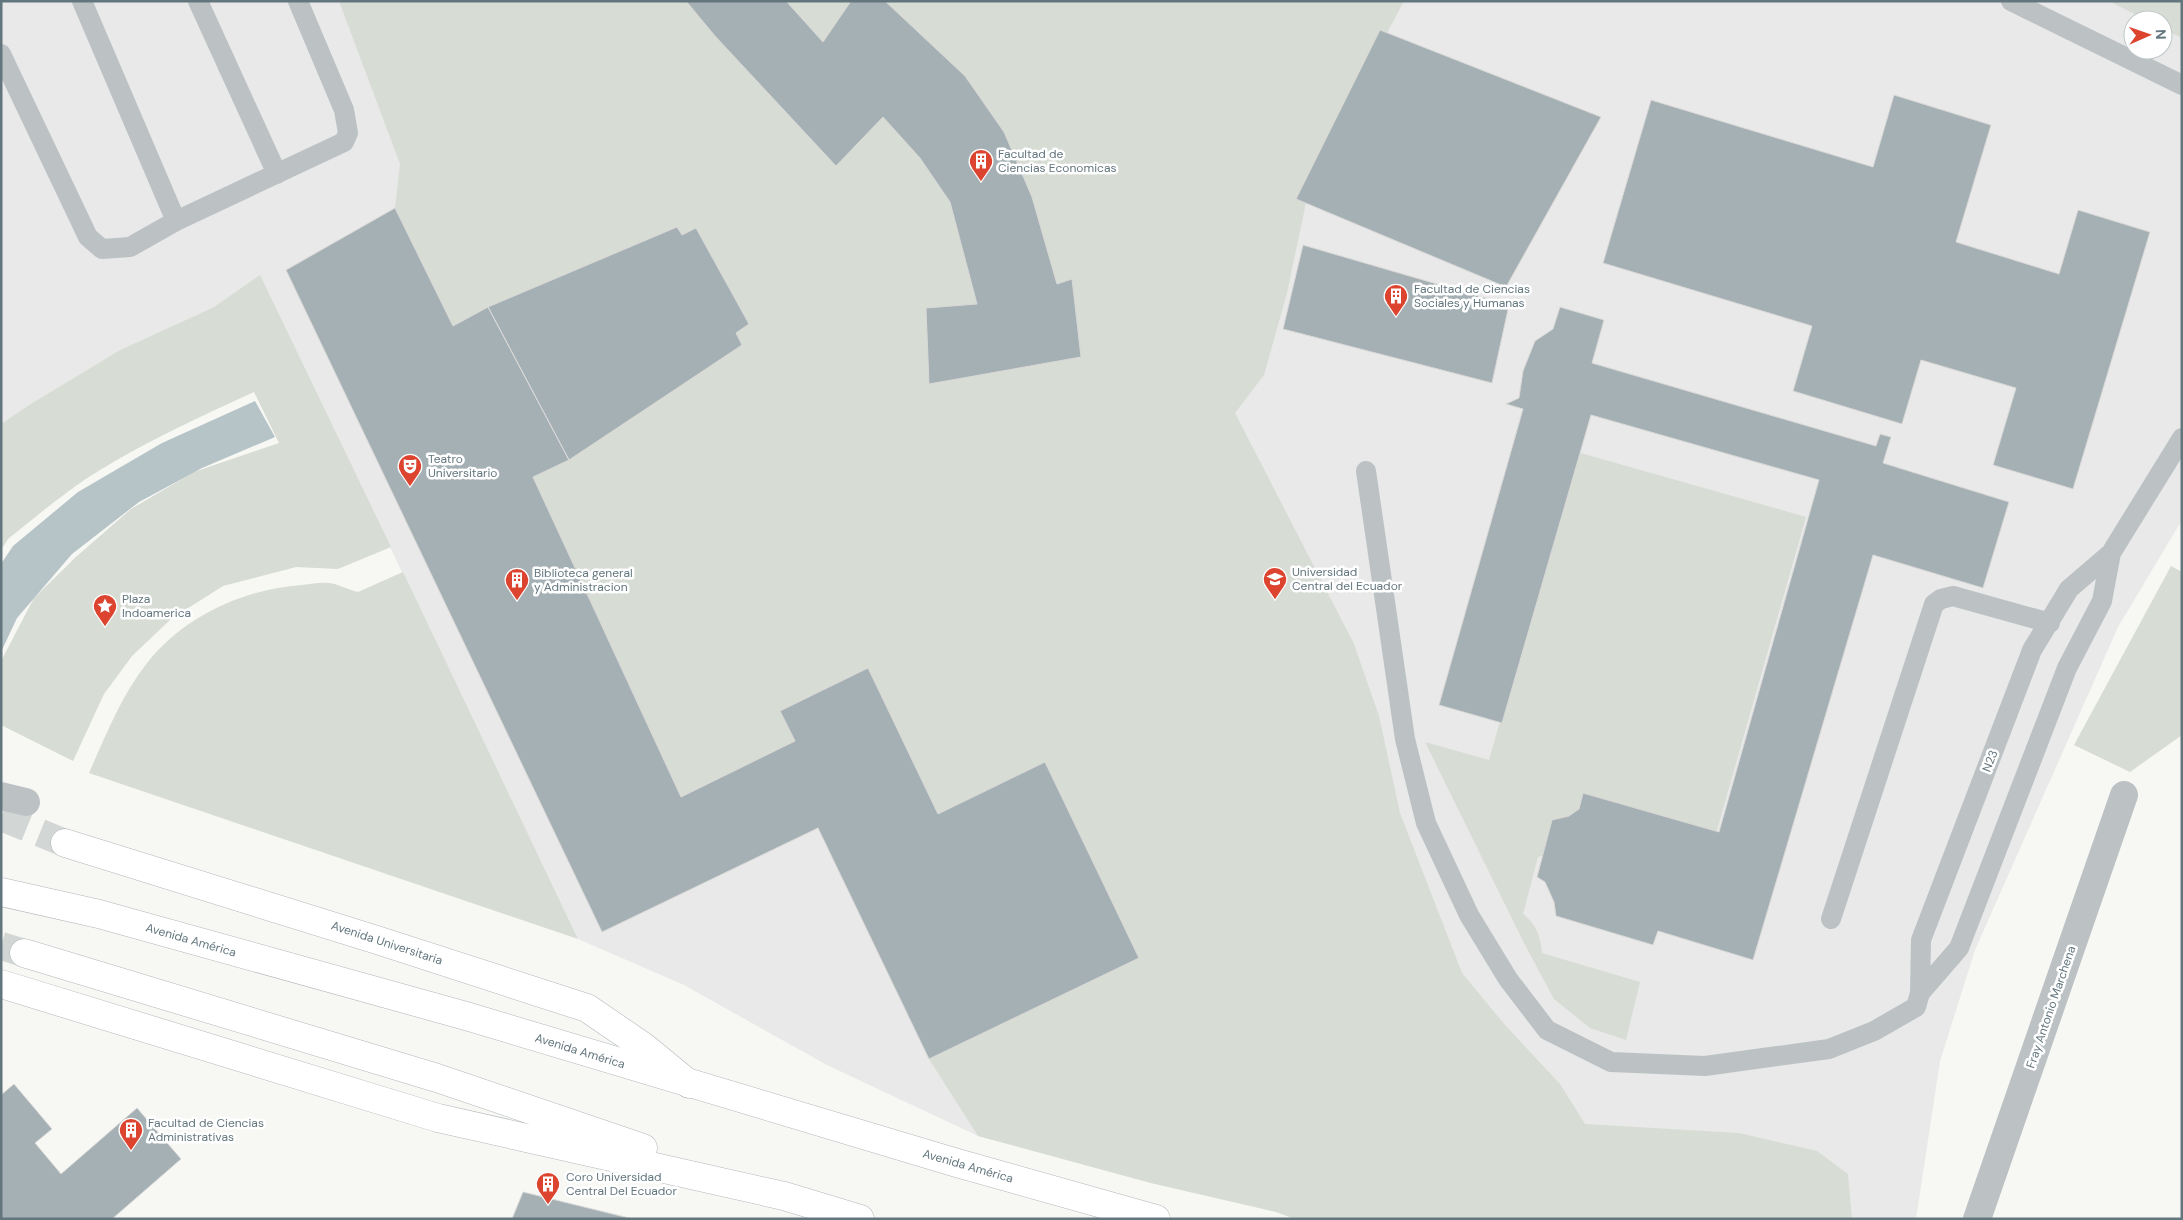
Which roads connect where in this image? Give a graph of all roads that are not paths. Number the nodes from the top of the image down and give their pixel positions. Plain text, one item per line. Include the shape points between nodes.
1 (82, 1) edge
2 (198, 1) edge
3 (298, 1) edge
4 (2011, 1) edge
5 (1, 54) edge
6 (2182, 85) edge
7 (276, 174) junction
8 (176, 221) junction
9 (2182, 438) edge
10 (2175, 461) edge
11 (1366, 471) dead end
12 (2111, 553) junction
13 (2050, 622) junction
14 (2124, 796) dead end
15 (65, 844) tunnel mouth
16 (1, 892) edge
17 (1832, 919) dead end
18 (24, 953) tunnel mouth
19 (1, 984) edge
20 (1920, 993) junction
21 (689, 1084) junction
22 (784, 1196) junction
23 (860, 1219) edge
24 (1156, 1219) edge
25 (1977, 1219) edge

1 - 8 lane
2 - 7 lane
3 - 7 lane via 344,110 348,133 344,142
4 - 6 lane
5 - 8 lane via 88,237 102,249 130,247
7 - 8 lane
9 - 10 lane, N23
10 - 12 lane, N23
11 - 20 lane, N23 via 1405,739 1426,822 1469,915 1508,979 1547,1030 1611,1062 1705,1066 1829,1049 1874,1031 1916,1007
12 - 13 lane, N23 via 2069,589
12 - 20 lane, N23 via 2102,601 2067,668 1959,948
13 - 17 lane via 1953,596 1934,604
13 - 20 lane, N23 via 2032,650 1921,940
14 - 25 street, Fray Antonio Marchena
15 - 21 main road, Avenida Universitaria via 587,1008 644,1047
16 - 21 main road, Avenida América via 99,914 447,1011
18 - 22 main road via 437,1078
19 - 22 main road via 438,1118
21 - 24 main road, Avenida América
22 - 23 main road

